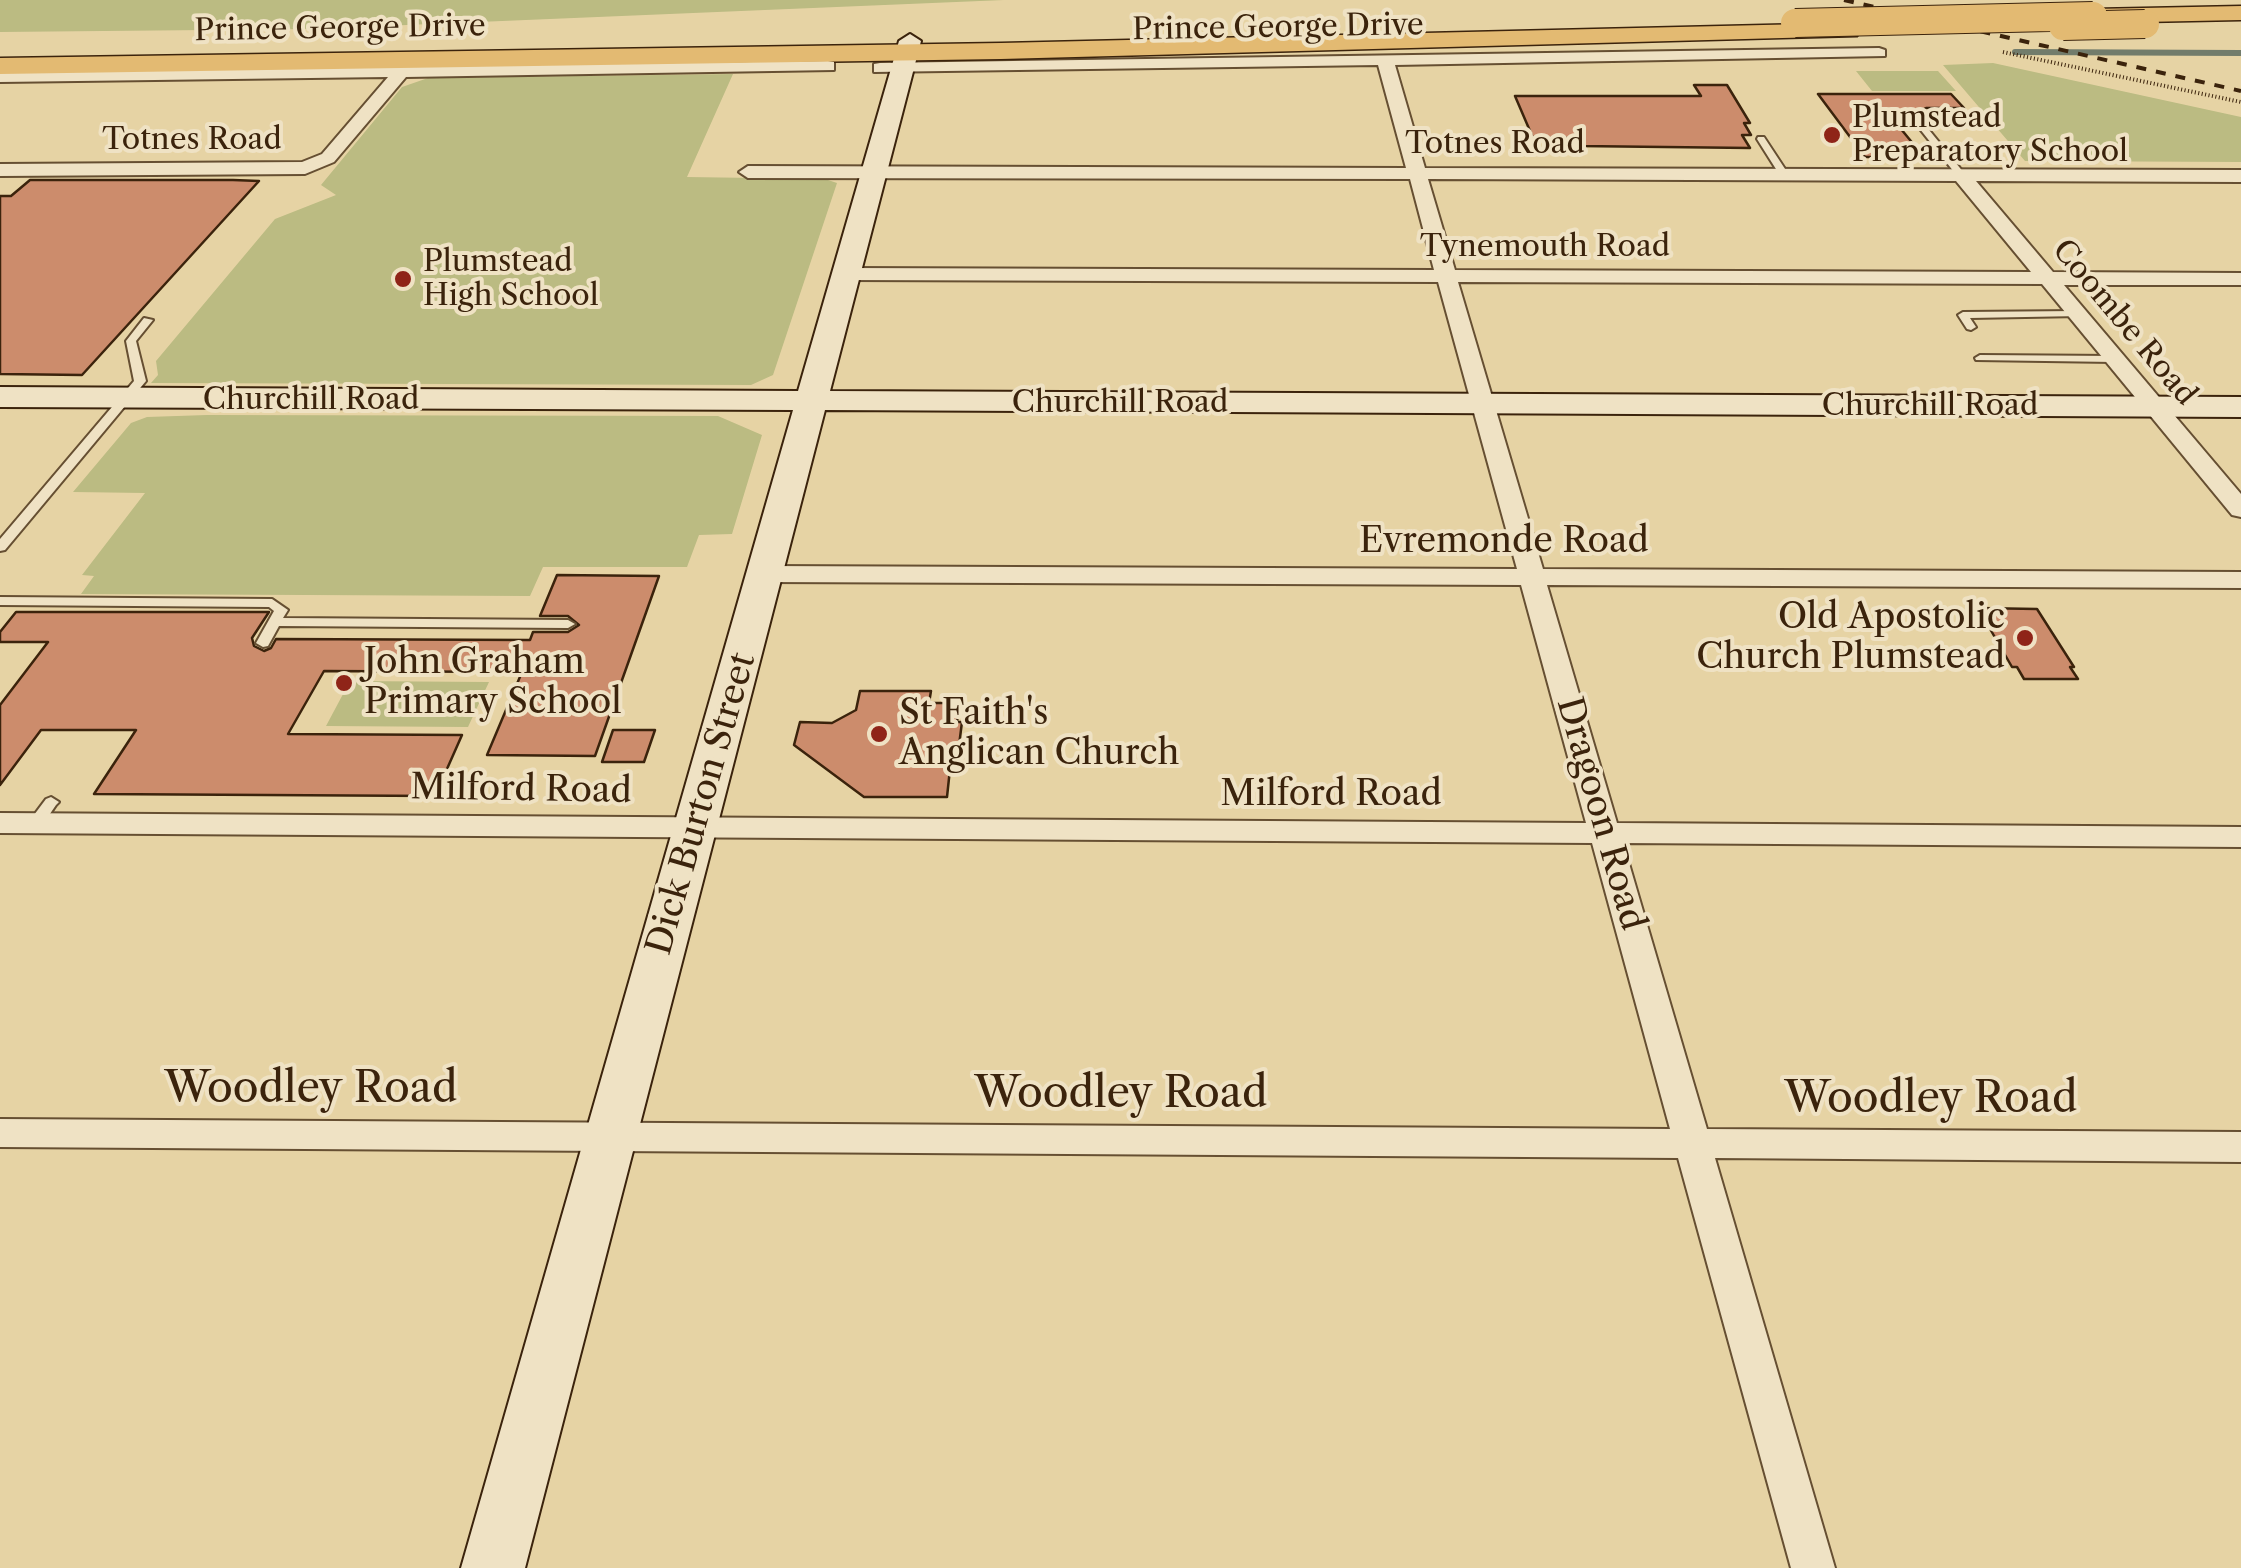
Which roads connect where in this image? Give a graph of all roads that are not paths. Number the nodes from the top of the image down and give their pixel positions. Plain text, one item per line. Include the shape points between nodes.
1 (2241, 13) edge
2 (2241, 22) edge
3 (0, 52) edge
4 (1879, 54) dead end
5 (1385, 60) junction
6 (900, 62) junction
7 (0, 66) edge
8 (828, 66) dead end
9 (402, 72) junction
10 (0, 76) edge
11 (1970, 115) dead end
12 (1760, 139) dead end
13 (0, 170) edge
14 (748, 172) dead end
15 (876, 172) junction
16 (1418, 174) junction
17 (1784, 175) junction
18 (1961, 175) junction
19 (2241, 176) edge
20 (848, 274) junction
21 (1447, 277) junction
22 (2048, 278) junction
23 (2241, 279) edge
24 (2077, 314) junction
25 (148, 320) dead end
26 (1971, 327) dead end
27 (1980, 358) dead end
28 (2114, 358) junction
29 (0, 398) edge
30 (125, 398) junction
31 (810, 402) junction
32 (1483, 404) junction
33 (2155, 407) junction
34 (2241, 407) edge
35 (2241, 510) edge
36 (0, 548) edge
37 (766, 574) junction
38 (1532, 577) junction
39 (2241, 580) edge
40 (0, 601) edge
41 (276, 622) junction
42 (568, 624) dead end
43 (263, 643) dead end
44 (0, 823) edge
45 (695, 830) junction
46 (1606, 834) junction
47 (2241, 837) edge
48 (0, 1133) edge
49 (608, 1137) junction
50 (1693, 1143) junction
51 (2241, 1147) edge
52 (492, 1568) edge
53 (1814, 1568) edge

1 - 6 main road, Prince George Drive, bridge via 1795,23
2 - 6 main road, Prince George Drive, bridge
3 - 6 main road, Prince George Drive
4 - 5 street, Prince George Drive
5 - 6 street, Prince George Drive
5 - 16 street, Dragoon Road
6 - 7 main road, Prince George Drive via 681,56
6 - 15 street, Dick Burton Street
8 - 9 street
9 - 10 street
9 - 13 street, Totnes Road via 328,158 305,168
11 - 18 lane via 1916,119
12 - 17 lane
14 - 15 street, Totnes Road
15 - 16 street, Totnes Road
15 - 20 street, Dick Burton Street
16 - 17 street, Totnes Road
16 - 21 street, Dragoon Road
17 - 18 street, Totnes Road
18 - 19 street, Totnes Road
18 - 22 street, Coombe Road
20 - 21 street, Tynemouth Road
20 - 31 street, Dick Burton Street
21 - 22 street, Tynemouth Road
21 - 32 street, Dragoon Road
22 - 23 street, Tynemouth Road
22 - 24 street, Coombe Road
24 - 26 lane via 1962,315
24 - 28 street, Coombe Road
25 - 30 lane via 132,341 142,376
27 - 28 lane
28 - 33 street, Coombe Road
29 - 30 street, Churchill Road
30 - 31 street, Churchill Road
30 - 36 lane
31 - 32 street, Churchill Road
31 - 37 street, Dick Burton Street
32 - 33 street, Churchill Road
32 - 38 street, Dragoon Road
33 - 34 street, Churchill Road
33 - 35 street, Coombe Road
37 - 38 street, Evremonde Road
37 - 45 street, Dick Burton Street
38 - 39 street, Evremonde Road
38 - 46 street, Dragoon Road
40 - 41 lane via 264,602 281,610
41 - 42 lane
41 - 43 lane
44 - 45 street, Milford Road via 44,813
45 - 46 street, Milford Road
45 - 49 street, Dick Burton Street
46 - 47 street, Milford Road
46 - 50 street, Dragoon Road
48 - 49 street, Woodley Road
49 - 50 street, Woodley Road
49 - 52 street, Dick Burton Street
50 - 51 street, Woodley Road
50 - 53 street, Dragoon Road

